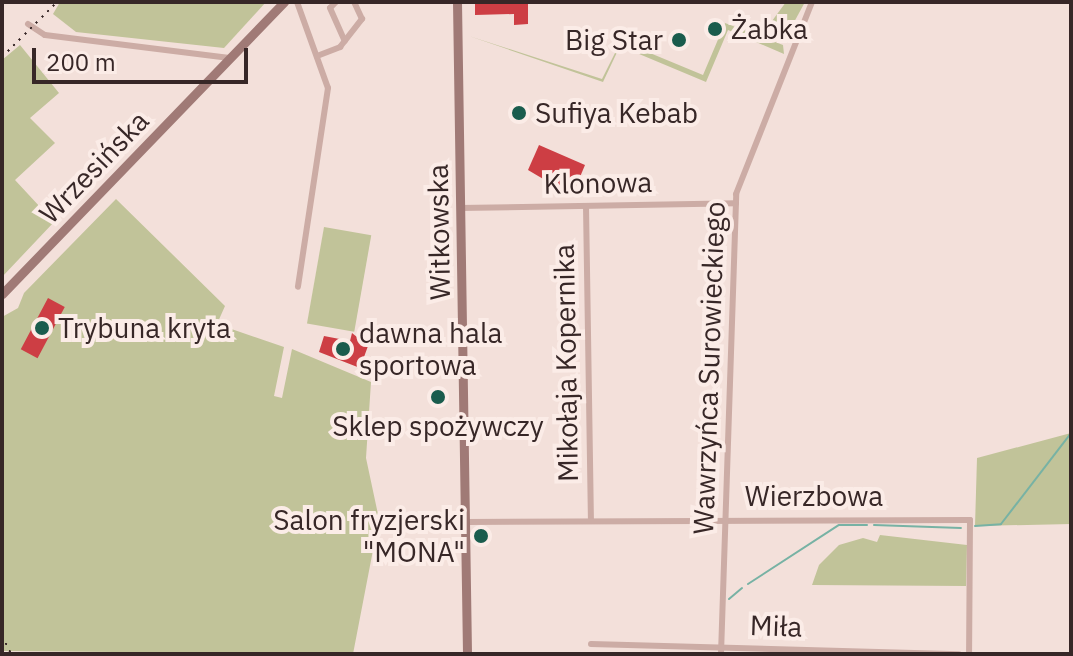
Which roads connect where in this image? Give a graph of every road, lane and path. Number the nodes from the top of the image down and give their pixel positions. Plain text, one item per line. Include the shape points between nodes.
1 (284, 2) edge
2 (297, 2) edge
3 (336, 2) edge
4 (354, 2) edge
5 (457, 2) edge
6 (812, 2) edge
7 (28, 24) dead end
8 (345, 41) junction
9 (317, 56) junction
10 (230, 58) junction
11 (736, 203) junction
12 (586, 206) junction
13 (460, 208) junction
14 (298, 287) dead end
15 (2, 294) edge
16 (726, 518) junction
17 (591, 520) junction
18 (466, 522) junction
19 (591, 644) dead end
20 (721, 650) edge
21 (467, 654) edge
22 (959, 654) edge
23 (969, 654) edge

1 - 10 street, Wrzesińska
2 - 9 street
3 - 8 street via 330,8
4 - 8 street via 362,19
5 - 13 street, Witkowska
6 - 11 street, Wawrzyńca Surowieckiego via 739,180
7 - 10 street via 45,35
8 - 9 street
9 - 14 street via 328,88
10 - 15 street, Wrzesińska
11 - 12 street, Klonowa
11 - 16 street, Wawrzyńca Surowieckiego
12 - 13 street, Klonowa
12 - 17 street, Mikołaja Kopernika
13 - 18 street, Witkowska
16 - 17 street, Wierzbowa
16 - 20 street, Wawrzyńca Surowieckiego
16 - 23 street, Wierzbowa via 970,520
17 - 18 street, Wierzbowa
18 - 21 street, Witkowska
19 - 20 street, Miła
20 - 22 street, Miła

